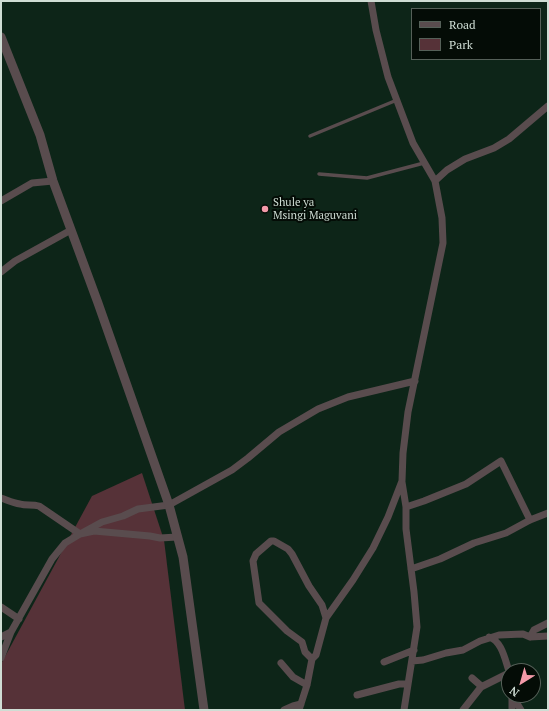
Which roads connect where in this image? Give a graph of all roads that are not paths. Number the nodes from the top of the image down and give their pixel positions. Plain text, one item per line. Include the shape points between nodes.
1 (371, 1) edge
2 (1, 37) edge
3 (397, 100) junction
4 (548, 106) edge
5 (310, 136) dead end
6 (425, 163) junction
7 (319, 174) dead end
8 (53, 181) junction
9 (435, 181) junction
10 (1, 201) edge
11 (71, 230) junction
12 (1, 272) edge
13 (415, 381) junction
14 (402, 481) junction
15 (1, 498) edge
16 (168, 505) junction
17 (406, 507) junction
18 (548, 513) edge
19 (530, 520) junction
20 (80, 534) junction
21 (177, 537) junction
22 (411, 569) junction
23 (1, 607) edge
24 (19, 618) junction
25 (326, 618) junction
26 (548, 623) edge
27 (11, 632) junction
28 (548, 636) edge
29 (1, 637) edge
30 (489, 637) junction
31 (530, 637) junction
32 (414, 650) junction
33 (1, 658) edge
34 (312, 659) junction
35 (412, 661) junction
36 (384, 662) dead end
37 (281, 663) dead end
38 (505, 663) edge
39 (501, 676) edge
40 (472, 678) dead end
41 (407, 684) junction
42 (307, 685) junction
43 (481, 687) junction
44 (357, 695) dead end
45 (300, 707) edge
46 (204, 710) edge
47 (284, 710) edge
48 (404, 710) edge
49 (463, 710) edge

1 - 3 street via 388,77
2 - 8 street via 40,135
3 - 5 lane
3 - 6 street via 413,143
4 - 9 street via 509,139 465,159
6 - 7 lane via 368,178
6 - 9 street
8 - 10 street via 32,183
8 - 11 street
9 - 13 street via 442,218 443,243
11 - 12 street via 15,261
11 - 16 street
13 - 14 street via 405,434
13 - 16 street via 348,397 318,409 279,432 232,470
14 - 17 street
14 - 25 street via 375,543
15 - 20 street via 26,506 39,506
16 - 20 street via 138,509 102,522
16 - 21 street
17 - 19 street via 466,484 501,462
17 - 22 street
18 - 19 street
19 - 22 street via 506,533
20 - 21 street via 94,531 160,538
20 - 24 street via 65,543 52,559
21 - 46 street
22 - 32 street via 417,627
23 - 24 street
24 - 27 street
25 - 34 street via 316,655
25 - 34 street via 322,605 288,549 271,541 256,554 253,561 259,603 302,642 305,652
26 - 31 street via 534,630
27 - 29 street
27 - 33 street
28 - 31 street
30 - 31 street via 522,634
30 - 35 street via 463,650
30 - 38 street via 498,644
32 - 35 street
32 - 36 street
34 - 42 street
35 - 41 street
37 - 42 street via 293,677
39 - 43 street
40 - 43 street
41 - 44 street
41 - 48 street
42 - 45 street
43 - 49 street
45 - 47 street via 293,706

